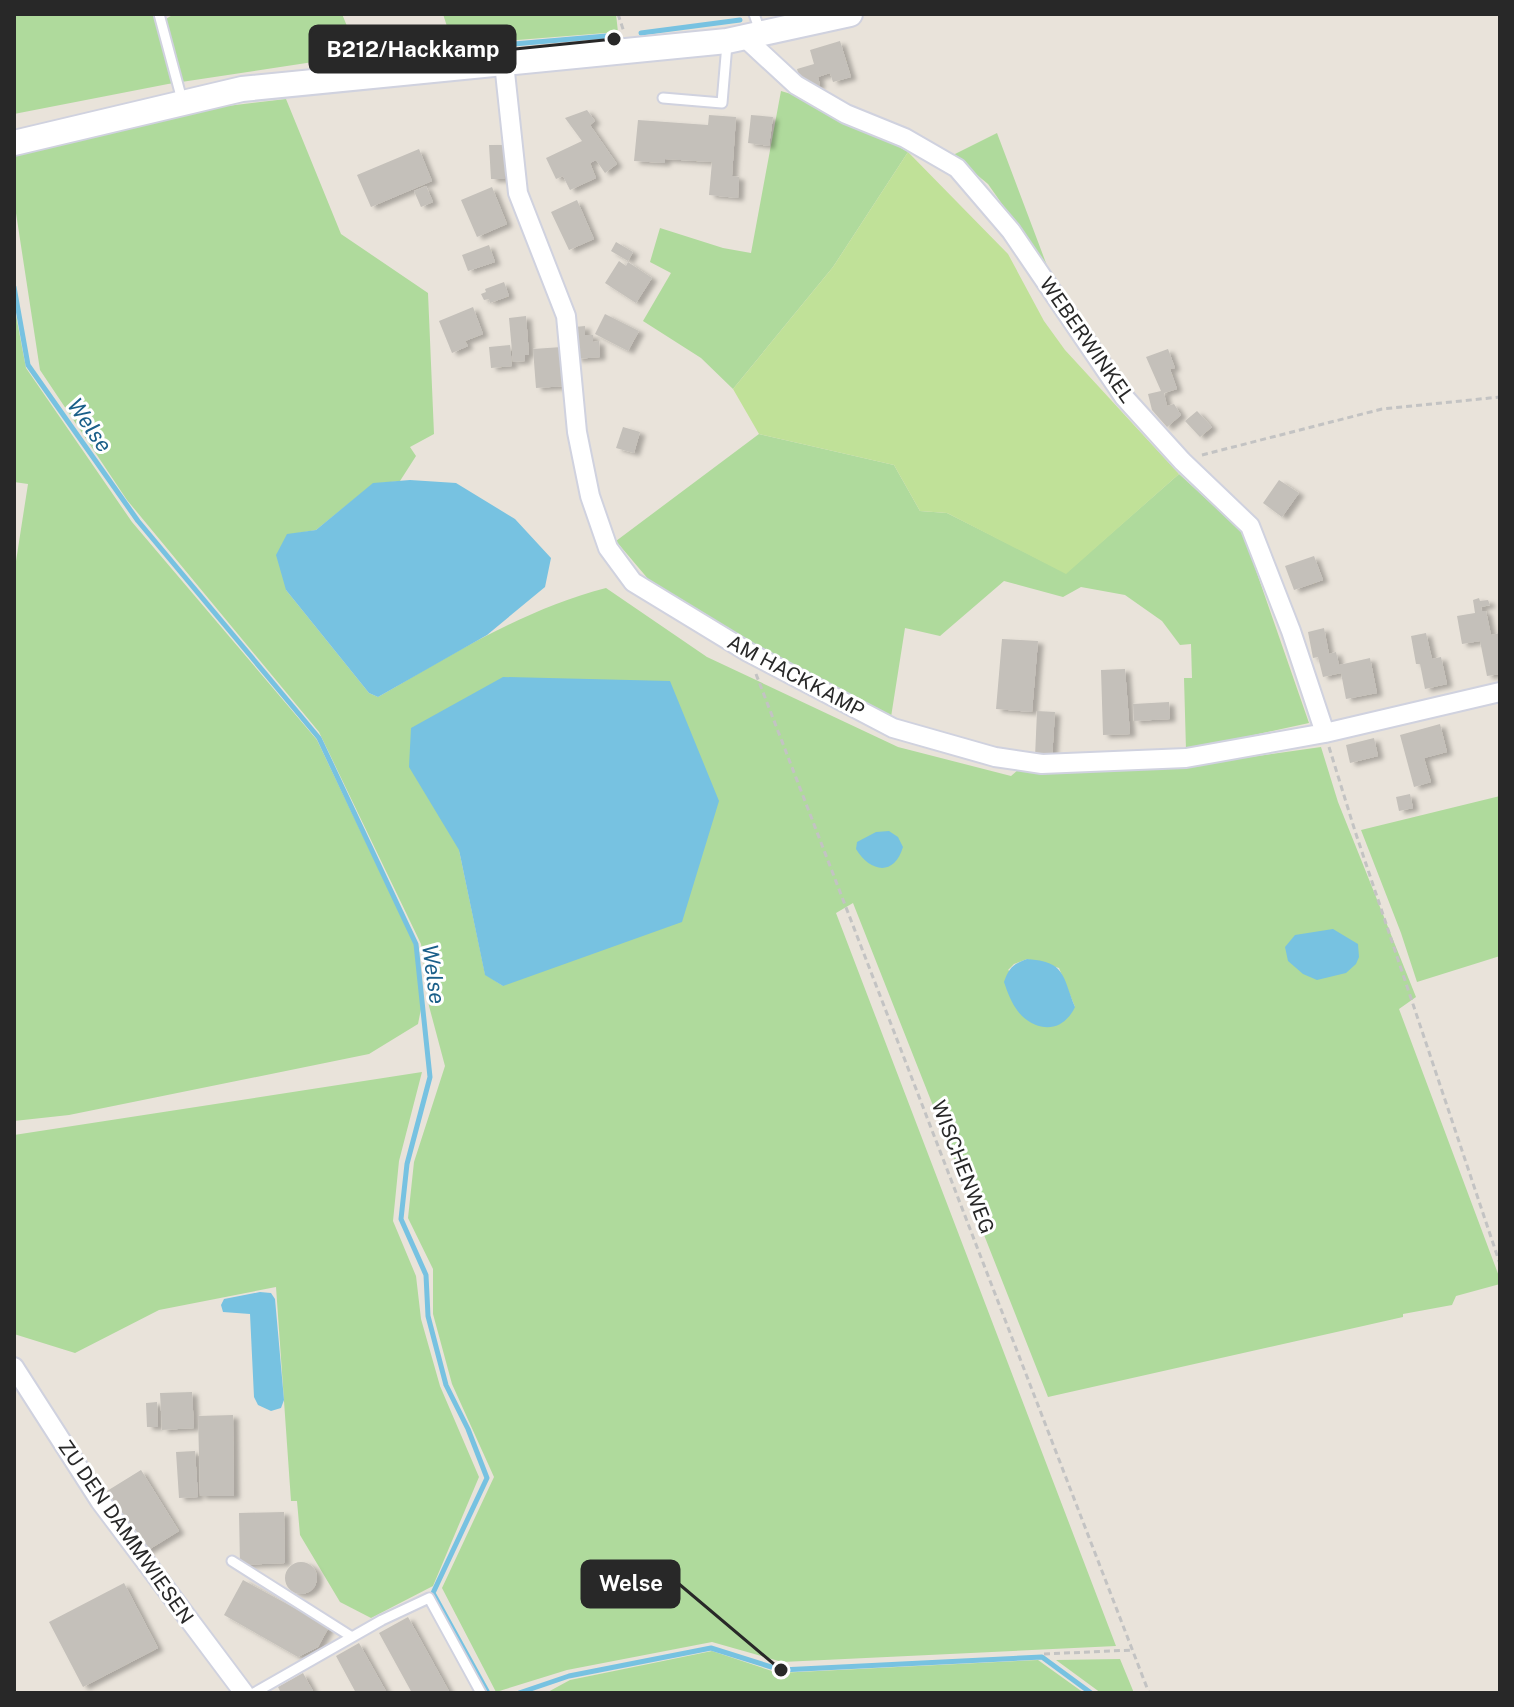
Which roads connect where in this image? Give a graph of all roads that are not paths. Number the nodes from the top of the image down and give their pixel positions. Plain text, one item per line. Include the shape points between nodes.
1 (159, 14) edge
2 (850, 14) edge
3 (747, 32) edge
4 (504, 63) junction
5 (663, 98) dead end
6 (183, 103) junction
7 (14, 143) edge
8 (1500, 692) edge
9 (1325, 733) junction
10 (14, 1367) edge
11 (232, 1561) dead end
12 (352, 1637) junction
13 (244, 1693) edge
14 (254, 1693) edge
15 (481, 1693) edge

1 - 6 lane
2 - 3 main road
3 - 4 main road
3 - 5 lane via 722,103
3 - 9 street, WEBERWINKEL via 796,85 957,168 1011,231 1124,397 1250,526
4 - 6 main road via 242,89
4 - 9 street, AM HACKKAMP via 518,193 566,316 577,432 590,496 608,548 633,582 748,652 893,728 995,757 1042,764 1186,758
6 - 7 main road
8 - 9 street, AM HACKKAMP
10 - 13 street, ZU DEN DAMMWIESEN via 100,1501
11 - 12 lane
12 - 14 lane
12 - 15 lane via 432,1597

